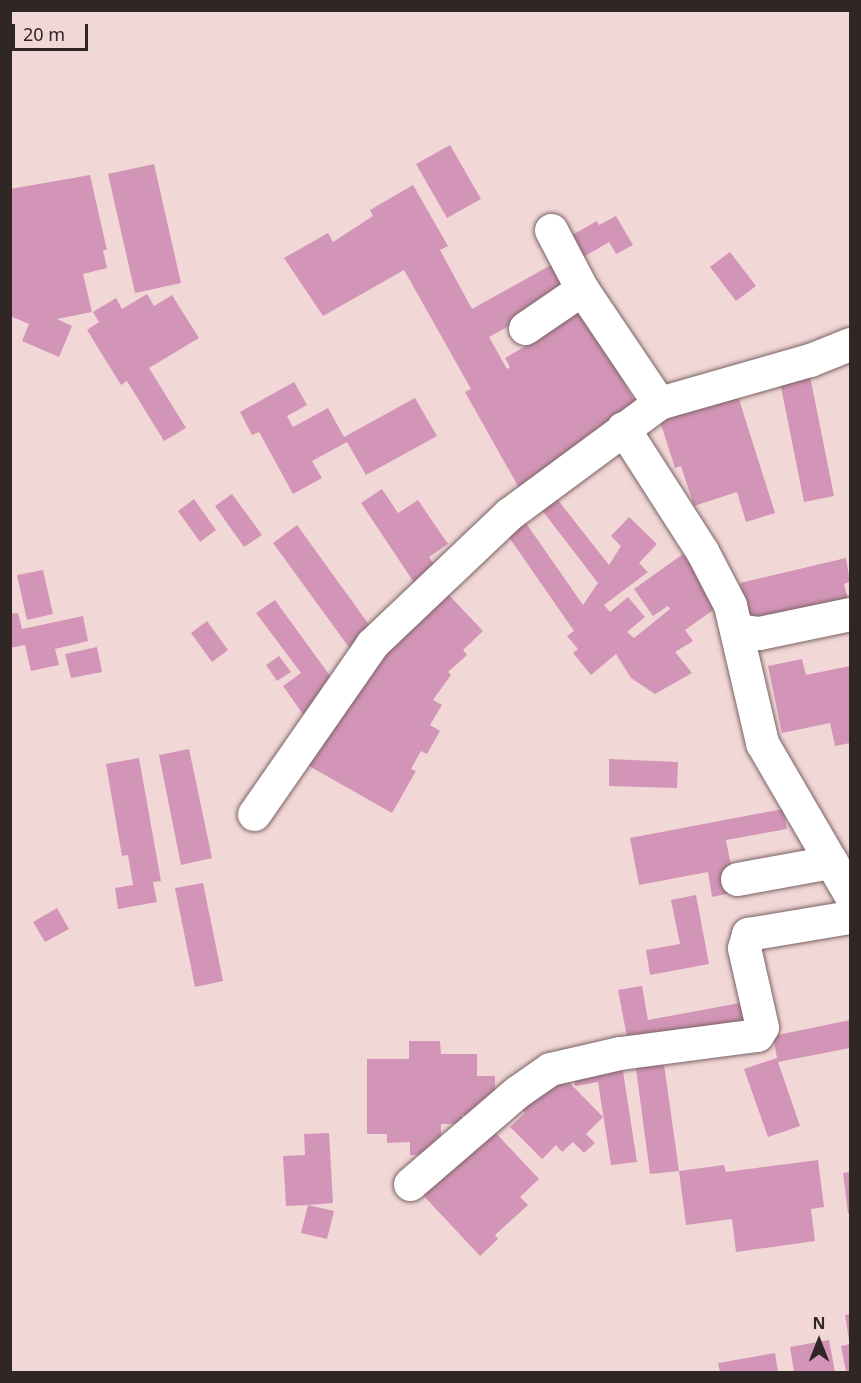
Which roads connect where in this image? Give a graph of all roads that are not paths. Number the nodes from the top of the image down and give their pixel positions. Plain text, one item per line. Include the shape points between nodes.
1 (551, 230) dead end
2 (582, 289) junction
3 (525, 328) dead end
4 (850, 344) edge
5 (659, 403) junction
6 (623, 428) junction
7 (850, 614) edge
8 (737, 630) junction
9 (254, 814) dead end
10 (831, 862) junction
11 (737, 879) dead end
12 (850, 894) edge
13 (850, 917) edge
14 (410, 1184) dead end

1 - 2 street
2 - 3 street
2 - 5 street
4 - 5 street via 810,360
5 - 6 street
6 - 8 street via 702,551 730,605
6 - 9 street via 509,514 372,644
7 - 8 street via 759,633
8 - 10 street via 762,743
10 - 11 street
10 - 12 street
13 - 14 street via 748,934 744,948 762,1027 757,1035 620,1053 550,1069

